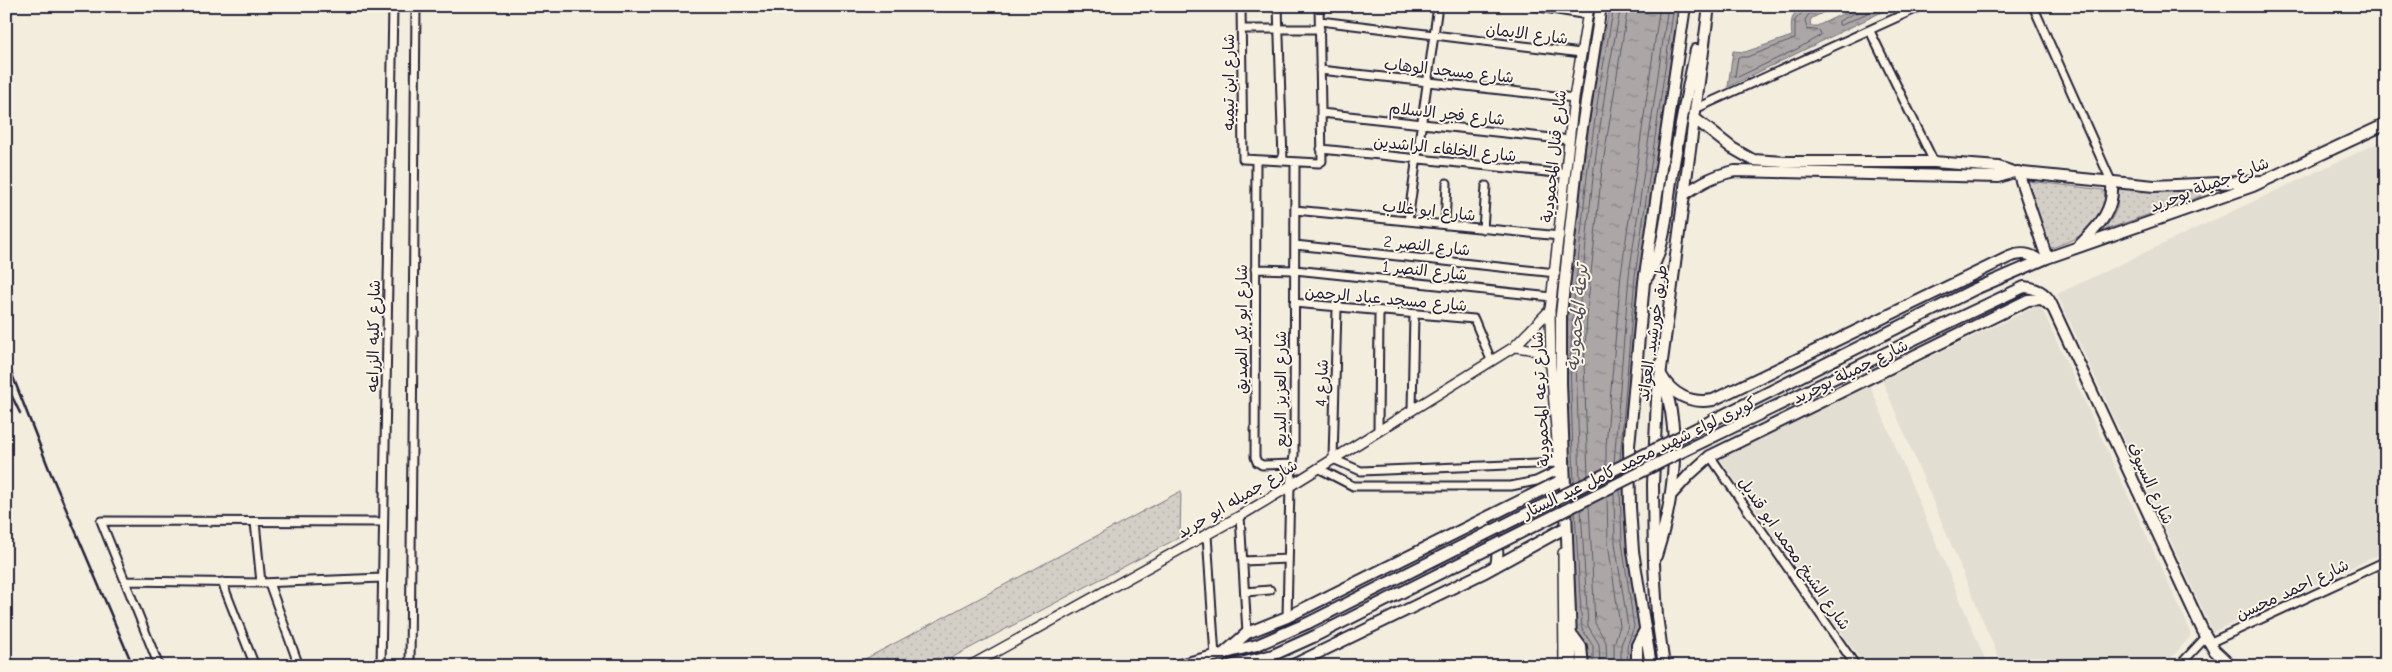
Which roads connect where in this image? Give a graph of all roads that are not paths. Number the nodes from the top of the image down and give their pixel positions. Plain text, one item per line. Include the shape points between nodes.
1 (393, 6) edge
2 (416, 6) edge
3 (1241, 6) edge
4 (1278, 6) edge
5 (1320, 6) edge
6 (1438, 6) edge
7 (1533, 6) edge
8 (1601, 6) edge
9 (1685, 6) edge
10 (1709, 6) edge
11 (1922, 6) edge
12 (2033, 6) edge
13 (1588, 11) edge
14 (1706, 22) junction
15 (1320, 25) junction
16 (1242, 29) junction
17 (1278, 29) junction
18 (1870, 31) junction
19 (1434, 36) junction
20 (1581, 53) junction
21 (1320, 70) junction
22 (1428, 82) junction
23 (1574, 98) junction
24 (1321, 113) junction
25 (1695, 114) junction
26 (1422, 124) junction
27 (2386, 124) edge
28 (1570, 140) junction
29 (1321, 149) junction
30 (1417, 159) junction
31 (1256, 160) junction
32 (1753, 160) junction
33 (1283, 161) junction
34 (1295, 162) junction
35 (1934, 162) junction
36 (1752, 172) junction
37 (2016, 172) junction
38 (1566, 174) junction
39 (2263, 181) junction
40 (1447, 183) dead end
41 (2112, 184) junction
42 (1486, 186) dead end
43 (1686, 194) junction
44 (1295, 210) junction
45 (1408, 221) junction
46 (1445, 225) junction
47 (1483, 229) junction
48 (1560, 236) junction
49 (1295, 245) junction
50 (2078, 248) junction
51 (2044, 260) junction
52 (1255, 269) junction
53 (1294, 270) junction
54 (1556, 273) junction
55 (1644, 282) junction
56 (1552, 297) junction
57 (1294, 303) junction
58 (1338, 308) junction
59 (2053, 308) junction
60 (1550, 310) junction
61 (1379, 312) junction
62 (1414, 315) junction
63 (1514, 347) junction
64 (1491, 360) junction
65 (1551, 366) junction
66 (1660, 375) junction
67 (1412, 409) junction
68 (1378, 431) junction
69 (1710, 456) junction
70 (1332, 459) junction
71 (1293, 464) junction
72 (1318, 468) junction
73 (1560, 471) junction
74 (1290, 486) junction
75 (1670, 496) junction
76 (1240, 516) junction
77 (1480, 521) junction
78 (255, 522) junction
79 (383, 522) junction
80 (1562, 529) junction
81 (1207, 535) junction
82 (1288, 559) junction
83 (1243, 561) junction
84 (2386, 561) edge
85 (1654, 564) junction
86 (1496, 566) junction
87 (382, 578) junction
88 (126, 581) junction
89 (222, 582) junction
90 (265, 583) junction
91 (1270, 590) dead end
92 (1245, 592) junction
93 (1287, 617) junction
94 (1645, 630) junction
95 (1247, 633) junction
96 (1573, 636) junction
97 (2207, 640) junction
98 (1218, 656) junction
99 (159, 666) edge
100 (255, 666) edge
101 (299, 666) edge
102 (381, 666) edge
103 (410, 666) edge
104 (970, 666) edge
105 (1175, 666) edge
106 (1230, 666) edge
107 (1291, 666) edge
108 (1564, 666) edge
109 (1572, 666) edge
110 (1583, 666) edge
111 (1637, 666) edge
112 (1651, 666) edge
113 (1664, 666) edge
114 (1856, 666) edge
115 (2179, 666) edge
116 (2231, 666) edge

1 - 79 street, شارع كليه الزراعه
2 - 103 street
3 - 16 street, شارع ابن تيميه
4 - 17 street
5 - 15 street
6 - 19 street
7 - 13 street
8 - 96 main road via 1579,147 1561,315 1561,384
9 - 55 main road, طريق خورشيد, العوائد
10 - 14 main road, طريق خورشيد, العوائد
11 - 18 street
12 - 41 street
13 - 20 street, شارع قنال المحمودية
14 - 25 main road, طريق خورشيد, العوائد
14 - 55 main road via 1691,73 1660,252
15 - 17 street, شارع الايمان
15 - 19 street, شارع الايمان
15 - 21 street
16 - 17 street, شارع الايمان
16 - 31 street, شارع ابن تيميه via 1243,157
17 - 33 street
18 - 25 street
18 - 35 street
19 - 20 street, شارع الايمان
19 - 22 street
20 - 23 street, شارع قنال المحمودية
21 - 22 street, شارع مسجد الوهاب
21 - 24 street
22 - 23 street, شارع مسجد الوهاب
22 - 26 street
23 - 28 street, شارع قنال المحمودية
24 - 26 street, شارع فجر الاسلام
24 - 29 street
25 - 32 main road via 1732,148
25 - 43 main road, طريق خورشيد, العوائد
26 - 28 street, شارع فجر الاسلام
26 - 30 street
27 - 39 main road, شارع جميلة بوحريد
28 - 38 street, شارع قنال المحمودية
29 - 30 street, شارع الخلفاء الراشدين
29 - 34 street via 1319,163
30 - 38 street, شارع الخلفاء الراشدين
30 - 45 street
31 - 33 street
31 - 52 street, شارع ابو بكر الصديق
32 - 35 main road
32 - 36 main road
33 - 34 street
34 - 44 street, شارع العزيز البديع
35 - 37 main road via 1998,167
36 - 37 main road via 1999,177
36 - 43 main road via 1718,174
37 - 41 main road
37 - 51 main road
38 - 48 street, شارع قنال المحمودية
39 - 41 main road via 2154,186
39 - 50 main road, شارع جميلة بوحريد
40 - 46 street
41 - 50 main road via 2113,196 2108,214
42 - 47 street
43 - 66 main road, طريق خورشيد, العوائد
44 - 45 street, شارع ابو غلاب
44 - 49 street, شارع العزيز البديع
45 - 46 street, شارع ابو غلاب
46 - 47 street, شارع ابو غلاب
47 - 48 street, شارع ابو غلاب
48 - 54 street, شارع قنال المحمودية
49 - 53 street, شارع العزيز البديع
49 - 54 street, شارع النصر 2
50 - 51 main road, شارع جميلة بوحريد
51 - 66 main road via 2025,254 2009,257 1714,400 1685,398 1673,391
51 - 98 main road, كوبرى لواء شهيد محمد كامل عبد الستار, bridge via 1975,289 1308,623 1258,645
52 - 53 street, شارع النصر 1
52 - 71 street, شارع ابو بكر الصديق via 1255,460 1262,465
53 - 56 street, شارع النصر 1
53 - 57 street, شارع العزيز البديع
54 - 56 street, شارع قنال المحمودية
55 - 94 main road, طريق خورشيد, العوائد via 1629,472 1633,551
56 - 60 street, شارع قنال المحمودية
57 - 58 street, شارع مسجد عباد الرحمن
57 - 71 street, شارع العزيز البديع
58 - 61 street, شارع مسجد عباد الرحمن
58 - 70 street, شارع 4
59 - 69 main road, شارع جميلة بوحريد via 2042,299 2028,300
59 - 97 main road, شارع السيوف
59 - 106 main road, كوبرى لواء شهيد محمد كامل عبد الستار, bridge via 2046,294 2024,287 1667,459 1313,637 1273,655
60 - 63 street, شارع جميله ابو حريد
60 - 65 street, شارع ترعه المحمودية
61 - 62 street, شارع مسجد عباد الرحمن
61 - 68 street
62 - 64 street, شارع مسجد عباد الرحمن via 1474,319
62 - 67 street
63 - 64 street, شارع جميله ابو حريد
63 - 65 street via 1542,354
64 - 67 street, شارع جميله ابو حريد
65 - 73 street, شارع ترعه المحمودية
66 - 75 main road via 1669,400 1673,426
66 - 85 main road, طريق خورشيد, العوائد via 1654,442
67 - 68 street, شارع جميله ابو حريد
68 - 70 street, شارع جميله ابو حريد
69 - 75 main road, شارع جميلة بوحريد
69 - 114 street, شارع الشيخ محمد ابو قنديل
70 - 72 street, شارع جميله ابو حريد
70 - 73 street via 1361,471
71 - 74 street, شارع العزيز البديع
72 - 73 street via 1353,486 1510,486 1536,481
72 - 74 street, شارع جميله ابو حريد
73 - 77 main road
73 - 80 street, شارع ترعه المحمودية
74 - 76 street, شارع جميله ابو حريد
74 - 82 street, شارع العزيز البديع
75 - 85 main road
76 - 81 street, شارع جميله ابو حريد
76 - 83 street
77 - 86 main road via 1496,540
77 - 93 main road
78 - 79 street
78 - 88 street via 101,521
78 - 90 street
79 - 87 street, شارع كليه الزراعه
80 - 86 main road
80 - 108 street, شارع ترعه المحمودية
81 - 98 street
81 - 104 street, شارع جميله ابو حريد
82 - 83 street
82 - 93 street, شارع العزيز البديع
83 - 92 street
84 - 97 street, شارع احمد محسن
85 - 113 main road, طريق خورشيد, العوائد
86 - 107 main road
87 - 90 street
87 - 102 street, شارع كليه الزراعه
88 - 89 street
88 - 99 street
89 - 90 street
89 - 100 street
90 - 101 street
91 - 92 street
92 - 95 street
93 - 95 main road
94 - 111 main road via 1637,645
94 - 112 main road, طريق خورشيد, العوائد
95 - 98 main road
96 - 109 main road
96 - 110 main road via 1582,647
97 - 115 street
97 - 116 main road, شارع السيوف
98 - 105 main road, كوبرى لواء شهيد محمد كامل عبد الستار

